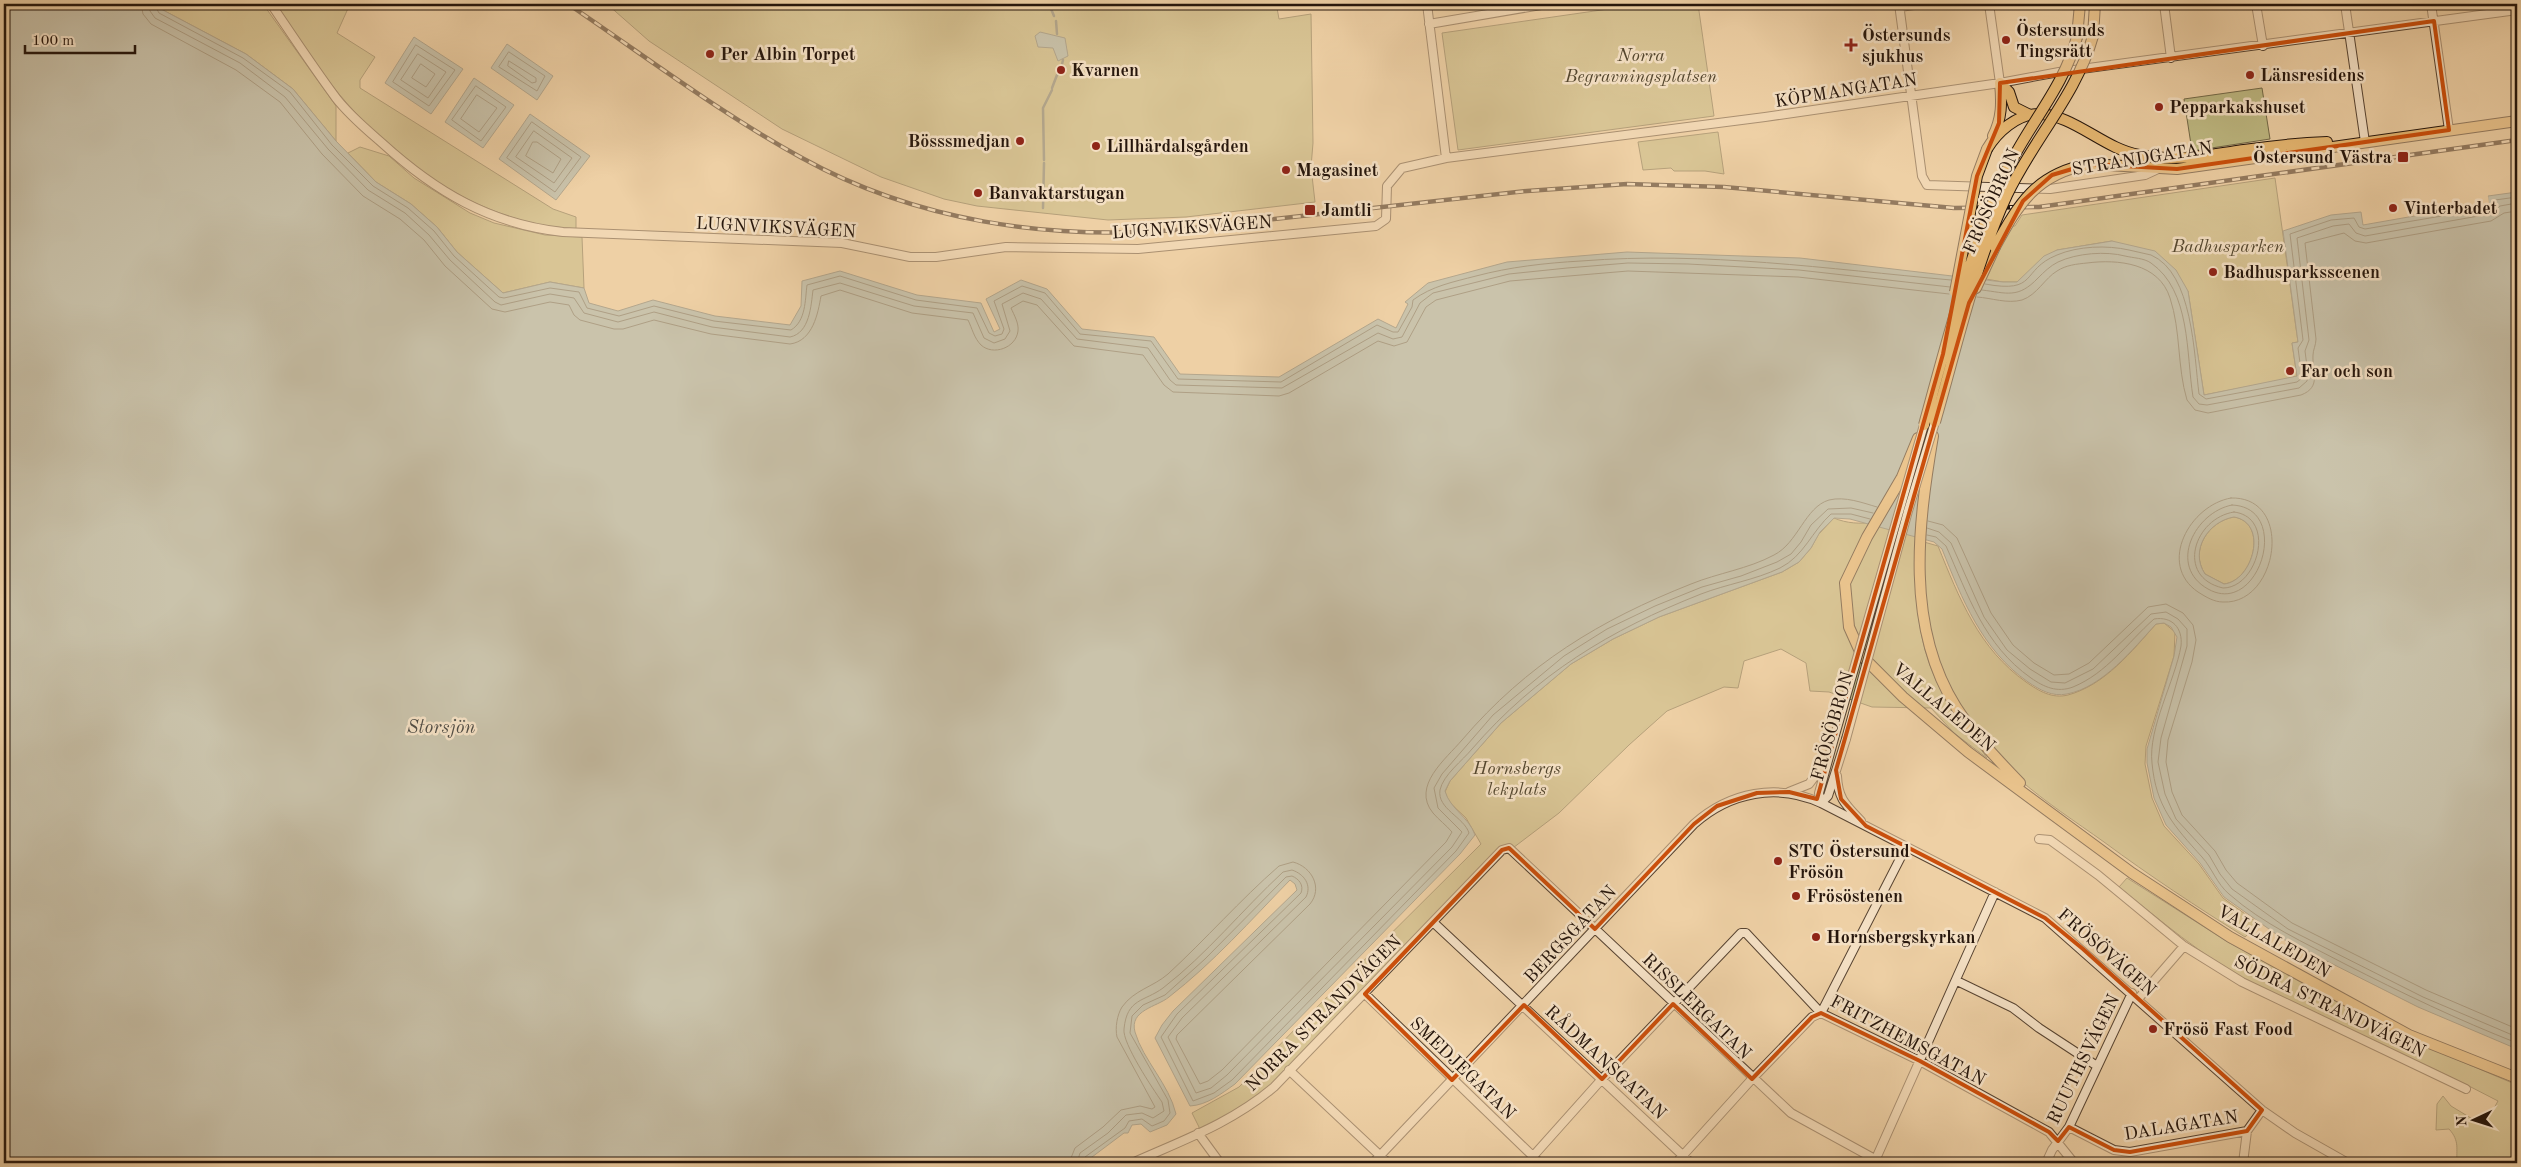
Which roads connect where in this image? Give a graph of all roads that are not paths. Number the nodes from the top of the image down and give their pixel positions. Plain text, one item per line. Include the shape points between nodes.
1 (271, 4) edge
2 (1427, 4) edge
3 (1548, 4) edge
4 (1922, 4) edge
5 (1989, 4) edge
6 (2080, 4) edge
7 (2095, 4) edge
8 (2164, 4) edge
9 (2256, 4) edge
10 (2345, 4) edge
11 (2431, 4) edge
12 (1900, 5) edge
13 (2517, 10) edge
14 (2434, 22) junction
15 (1430, 24) junction
16 (2349, 33) junction
17 (2263, 46) junction
18 (2171, 58) junction
19 (2000, 83) junction
20 (1912, 95) junction
21 (2030, 115) junction
22 (2517, 121) edge
23 (2449, 130) junction
24 (2365, 142) junction
25 (1987, 149) junction
26 (1446, 158) junction
27 (2158, 169) junction
28 (1386, 207) joint
29 (1969, 303) junction
30 (1943, 354) junction
31 (1935, 422) junction
32 (1924, 425) junction
33 (1922, 598) joint
34 (1849, 627) joint
35 (1830, 755) junction
36 (1836, 770) junction
37 (1789, 792) junction
38 (2034, 798) junction
39 (1821, 803) junction
40 (1866, 826) junction
41 (2040, 839) dead end
42 (1906, 847) junction
43 (1509, 848) joint
44 (1995, 892) junction
45 (1434, 922) junction
46 (1595, 929) junction
47 (2184, 946) junction
48 (1957, 981) junction
49 (2132, 993) junction
50 (1365, 994) junction
51 (2138, 999) junction
52 (1673, 1004) junction
53 (1524, 1005) junction
54 (1821, 1013) junction
55 (1920, 1061) junction
56 (2097, 1066) junction
57 (1289, 1070) junction
58 (2517, 1078) edge
59 (1602, 1079) junction
60 (1752, 1079) junction
61 (1452, 1080) junction
62 (2466, 1089) dead end
63 (2262, 1110) junction
64 (2069, 1127) junction
65 (2247, 1131) junction
66 (1198, 1133) junction
67 (2058, 1141) junction
68 (1380, 1156) junction
69 (1684, 1156) junction
70 (1533, 1157) junction
71 (1877, 1162) edge
72 (1132, 1163) edge
73 (1220, 1163) edge
74 (1373, 1163) edge
75 (1388, 1163) edge
76 (1527, 1163) edge
77 (1540, 1163) edge
78 (1676, 1163) edge
79 (1691, 1163) edge
80 (2046, 1163) edge
81 (2074, 1163) edge
82 (2244, 1163) edge
83 (2348, 1163) edge

1 - 28 street, LUGNVIKSVÄGEN via 337,99 404,163 472,208 530,228 842,243 910,257 1006,247 1138,249 1376,226 1386,219
2 - 15 street
3 - 15 street
4 - 12 street
5 - 19 street
6 - 30 main road, FRÖSÖBRON, bridge via 2078,37 2066,71 2006,171 1989,212
7 - 29 main road, FRÖSÖBRON, bridge via 2093,36 2082,67 2032,147 2006,197 1986,244
8 - 18 street
9 - 17 street
10 - 16 street
11 - 14 street
12 - 20 street
13 - 14 street, KÖPMANGATAN
14 - 16 street, KÖPMANGATAN
14 - 23 street
15 - 26 street
16 - 17 street, KÖPMANGATAN
16 - 24 street
17 - 18 street, KÖPMANGATAN
18 - 19 street, KÖPMANGATAN
19 - 20 street, KÖPMANGATAN
19 - 21 main road via 2009,92 2014,107
19 - 25 main road, FRÖSÖBRON via 2002,104 1999,122
20 - 26 street, KÖPMANGATAN via 1766,118
20 - 27 street, STRANDGATAN via 1924,182 1932,186 2050,189 2146,175
21 - 24 main road, STRANDGATAN via 2059,118 2102,142 2136,155 2165,159 2277,145
21 - 25 main road via 2002,130
22 - 23 main road, STRANDGATAN
23 - 24 main road, STRANDGATAN
24 - 27 main road, STRANDGATAN
25 - 30 main road, FRÖSÖBRON, bridge via 1977,176
26 - 28 street, KÖPMANGATAN via 1402,168 1386,186
27 - 29 main road, bridge via 2089,164 2052,175 2038,184 2023,201 1995,247
29 - 31 main road, FRÖSÖBRON, bridge
30 - 32 main road, FRÖSÖBRON, bridge
31 - 33 main road, FRÖSÖBRON, bridge via 1922,509 1919,551
31 - 36 street, FRÖSÖBRON, bridge
32 - 34 main road, FRÖSÖBRON, bridge via 1902,477 1845,583
32 - 35 street, FRÖSÖBRON, bridge
33 - 38 main road, VALLALEDEN via 1928,639 1947,691 1975,735
34 - 38 main road, VALLALEDEN via 1862,656 1892,687 1968,752
35 - 37 street via 1809,784
35 - 39 street, FRÖSÖBRON via 1818,793
36 - 39 street, FRÖSÖBRON via 1828,796
36 - 40 street via 1841,799
37 - 39 street, BERGSGATAN
37 - 46 street, BERGSGATAN via 1744,796 1701,817
38 - 58 main road, VALLALEDEN via 2132,873 2230,938 2409,1035
39 - 40 street, FRÖSÖVÄGEN
40 - 42 street, FRÖSÖVÄGEN
41 - 47 street, SÖDRA STRANDVÄGEN via 2050,840 2098,875
42 - 44 street, FRÖSÖVÄGEN
42 - 54 street
43 - 45 street, NORRA STRANDVÄGEN via 1502,850
43 - 46 street, RISSLERGATAN
44 - 48 street
44 - 49 street, FRÖSÖVÄGEN via 2045,918
45 - 50 street, NORRA STRANDVÄGEN
45 - 53 street, RÅDMANSGATAN
46 - 52 street, RISSLERGATAN
46 - 53 street, BERGSGATAN
47 - 51 street, RUUTHSVÄGEN
47 - 62 street, SÖDRA STRANDVÄGEN via 2294,1009
48 - 55 street
48 - 56 street via 2013,1008
49 - 51 street, FRÖSÖVÄGEN
49 - 56 street, RUUTHSVÄGEN
50 - 57 street, NORRA STRANDVÄGEN
50 - 61 street, SMEDJEGATAN
51 - 63 street, FRÖSÖVÄGEN
52 - 54 street, FRITZHEMSGATAN via 1738,937 1746,933
52 - 59 street
52 - 60 street, RISSLERGATAN
53 - 59 street, RÅDMANSGATAN
53 - 61 street, BERGSGATAN
54 - 55 street, FRITZHEMSGATAN
54 - 60 street via 1812,1018
55 - 67 street, FRITZHEMSGATAN via 2049,1132
55 - 71 street
56 - 64 street, RUUTHSVÄGEN
57 - 66 street, NORRA STRANDVÄGEN via 1250,1107 1224,1123
57 - 68 street
59 - 69 street, RÅDMANSGATAN
59 - 70 street
60 - 69 street
60 - 71 street, RISSLERGATAN via 1791,1113
61 - 68 street, BERGSGATAN
61 - 70 street, SMEDJEGATAN
63 - 65 street, DALAGATAN
63 - 83 street, FRÖSÖVÄGEN
64 - 65 street, DALAGATAN via 2114,1150 2130,1152
64 - 67 street, RUUTHSVÄGEN
65 - 82 street
66 - 72 street, NORRA STRANDVÄGEN
66 - 73 street
67 - 80 street, RUUTHSVÄGEN
67 - 81 street, FRITZHEMSGATAN
68 - 74 street, BERGSGATAN
68 - 75 street
69 - 78 street
69 - 79 street, RÅDMANSGATAN
70 - 76 street
70 - 77 street, SMEDJEGATAN

